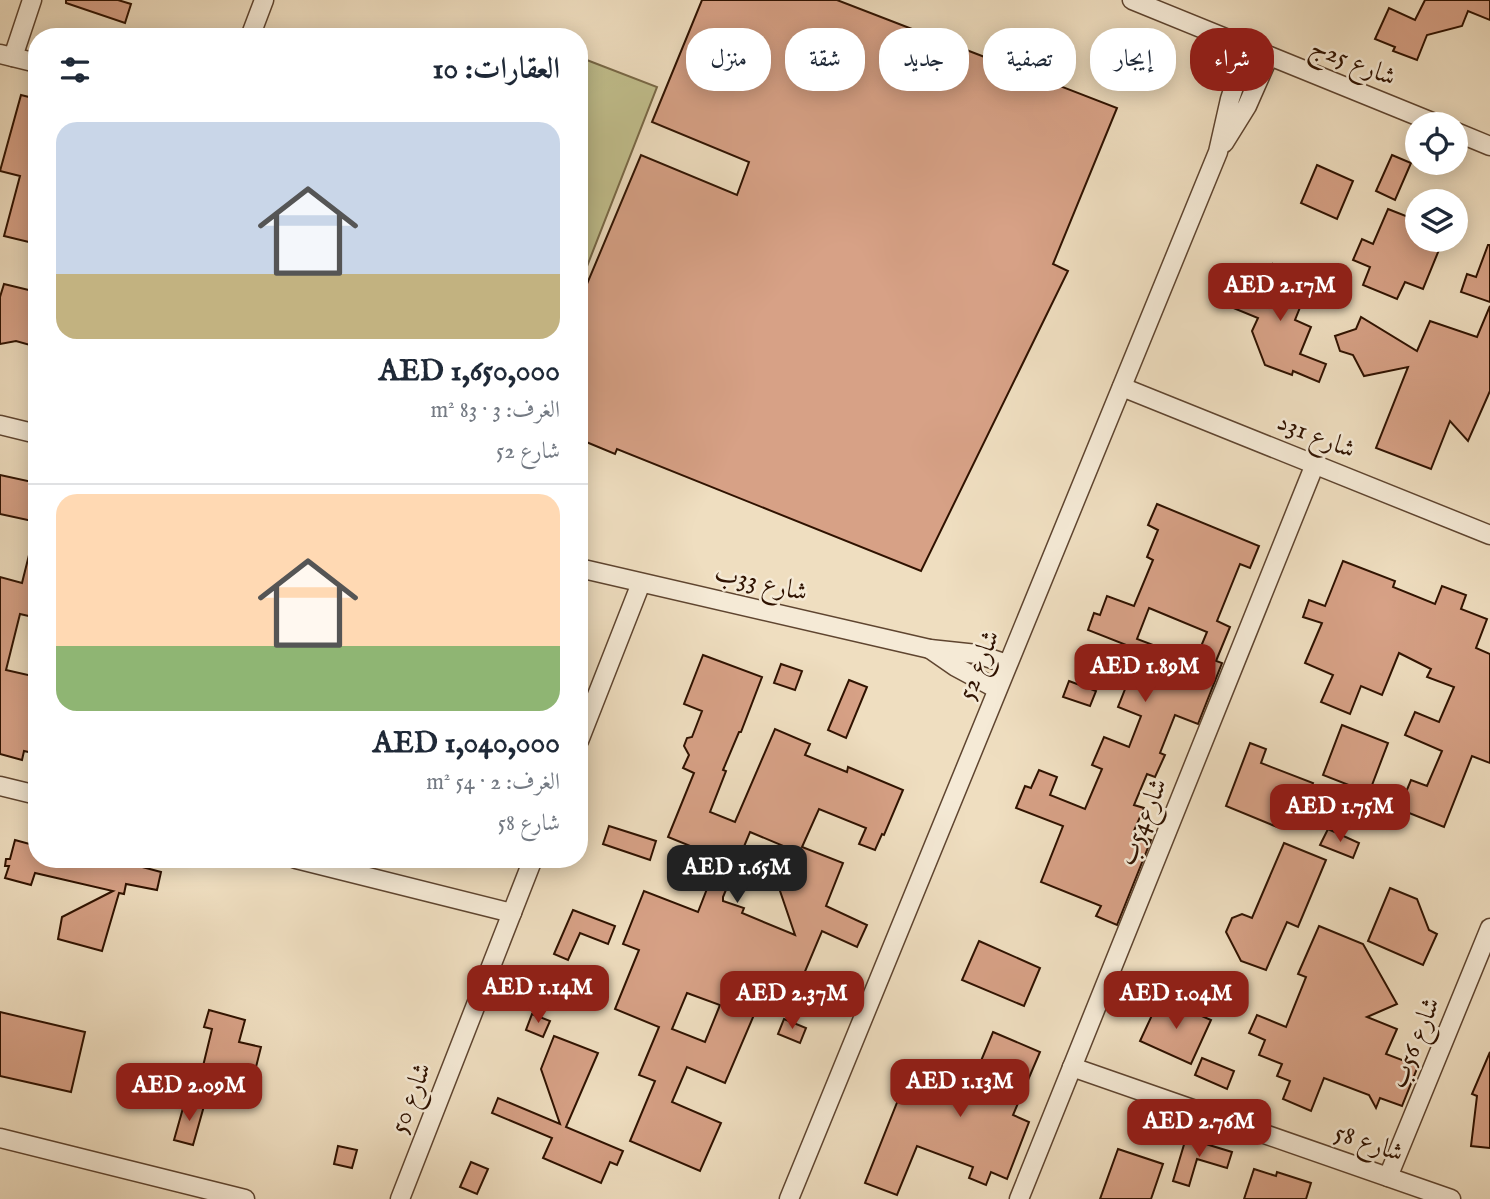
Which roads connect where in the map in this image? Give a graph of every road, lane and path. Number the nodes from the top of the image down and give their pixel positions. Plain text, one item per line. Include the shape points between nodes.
1 (32, 0) edge
2 (264, 0) edge
3 (1132, 0) edge
4 (253, 28) edge
5 (1201, 28) edge
6 (6, 56) edge
7 (1274, 58) edge
8 (28, 61) edge
9 (1233, 91) edge
10 (1254, 91) edge
11 (1407, 112) edge
12 (1468, 137) edge
13 (1490, 146) edge
14 (1218, 152) junction
15 (1122, 387) junction
16 (0, 425) edge
17 (28, 433) edge
18 (1315, 464) junction
19 (1490, 535) edge
20 (588, 570) edge
21 (641, 583) junction
22 (930, 649) junction
23 (1007, 664) junction
24 (997, 689) junction
25 (588, 718) edge
26 (0, 786) edge
27 (28, 793) edge
28 (332, 868) edge
29 (530, 868) edge
30 (512, 913) junction
31 (1490, 928) edge
32 (1072, 1068) junction
33 (0, 1138) edge
34 (1388, 1177) junction
35 (245, 1199) edge
36 (400, 1199) edge
37 (789, 1199) edge
38 (1019, 1199) edge
39 (1451, 1199) edge

1 - 6 street
2 - 4 street
3 - 5 street, شارع 25ج
6 - 8 street
7 - 11 street, شارع 25ج
9 - 14 street, شارع 52
10 - 14 street, شارع 52
12 - 13 street
14 - 15 street, شارع 52
15 - 18 street, شارع 31د
15 - 23 street, شارع 52
16 - 17 street
18 - 19 street, شارع 31د
18 - 32 street, شارع54ب
20 - 21 street, شارع 33ب
21 - 22 street, شارع 33ب
21 - 25 street
22 - 23 street, شارع 33ب via 970,653
22 - 24 street, شارع 33ب
23 - 24 street, شارع 52
24 - 37 street, شارع 52
26 - 27 street
28 - 30 street
29 - 30 street, شارع 50
30 - 36 street, شارع 50
31 - 34 street, شارع 56ب
32 - 34 street, شارع 58
32 - 38 street, شارع54ب
33 - 35 street
34 - 39 street, شارع 58

